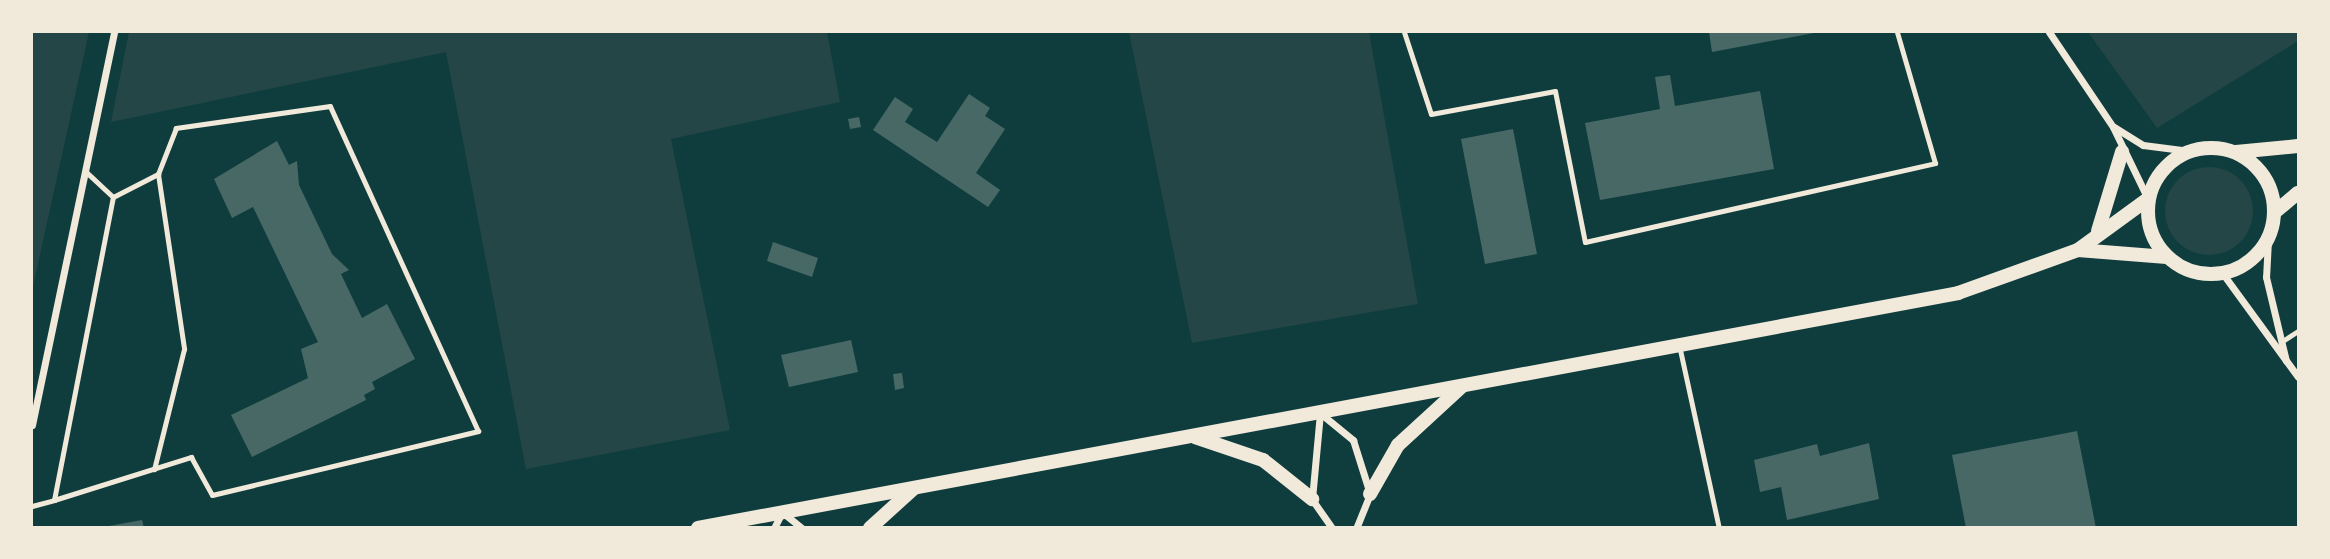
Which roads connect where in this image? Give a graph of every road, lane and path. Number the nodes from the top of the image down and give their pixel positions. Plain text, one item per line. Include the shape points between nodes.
1 (114, 32) edge
2 (1404, 32) edge
3 (1897, 32) edge
4 (2049, 32) edge
5 (2113, 127) junction
6 (2298, 146) edge
7 (2190, 151) junction
8 (2122, 152) junction
9 (2236, 152) junction
10 (85, 171) junction
11 (158, 174) junction
12 (2298, 193) edge
13 (113, 197) junction
14 (2148, 199) junction
15 (2275, 212) junction
16 (2098, 231) junction
17 (2268, 240) junction
18 (2078, 250) junction
19 (2167, 257) junction
20 (2222, 274) junction
21 (2298, 331) edge
22 (2284, 340) junction
23 (1679, 345) junction
24 (2286, 362) junction
25 (2298, 377) edge
26 (1462, 386) junction
27 (1320, 413) junction
28 (32, 425) edge
29 (1194, 436) junction
30 (154, 469) junction
31 (915, 487) junction
32 (1370, 494) junction
33 (1312, 499) junction
34 (54, 500) junction
35 (32, 506) edge
36 (782, 512) junction
37 (698, 527) edge
38 (774, 527) edge
39 (802, 527) edge
40 (870, 527) edge
41 (1332, 527) edge
42 (1356, 527) edge
43 (1719, 527) edge

1 - 10 street
2 - 3 lane via 1431,114 1555,91 1585,242 1935,163
4 - 5 street
5 - 7 street via 2143,145
5 - 8 street
6 - 9 main road
7 - 9 main road
7 - 14 main road via 2166,166
8 - 14 street
8 - 16 main road
9 - 15 main road via 2265,176
10 - 13 lane
10 - 28 street
11 - 13 lane
11 - 30 lane via 184,349
11 - 30 lane via 176,128 330,106 478,431 212,495 191,457
12 - 15 main road
13 - 34 lane
14 - 16 main road
14 - 19 main road via 2149,226
15 - 17 main road
16 - 18 main road
17 - 20 main road via 2257,256
17 - 22 street via 2266,276
18 - 19 main road
18 - 23 main road via 1958,293
19 - 20 main road via 2193,272
20 - 24 street
21 - 22 lane
22 - 24 street
23 - 26 main road
23 - 43 lane
24 - 25 street
26 - 27 main road
26 - 32 main road via 1398,445
27 - 29 main road
27 - 32 street via 1353,440
27 - 33 street
29 - 31 main road
29 - 33 main road via 1263,460
30 - 34 lane
31 - 36 main road
31 - 40 main road
32 - 42 street
33 - 41 street
34 - 35 lane
36 - 37 main road
36 - 38 street
36 - 39 street

